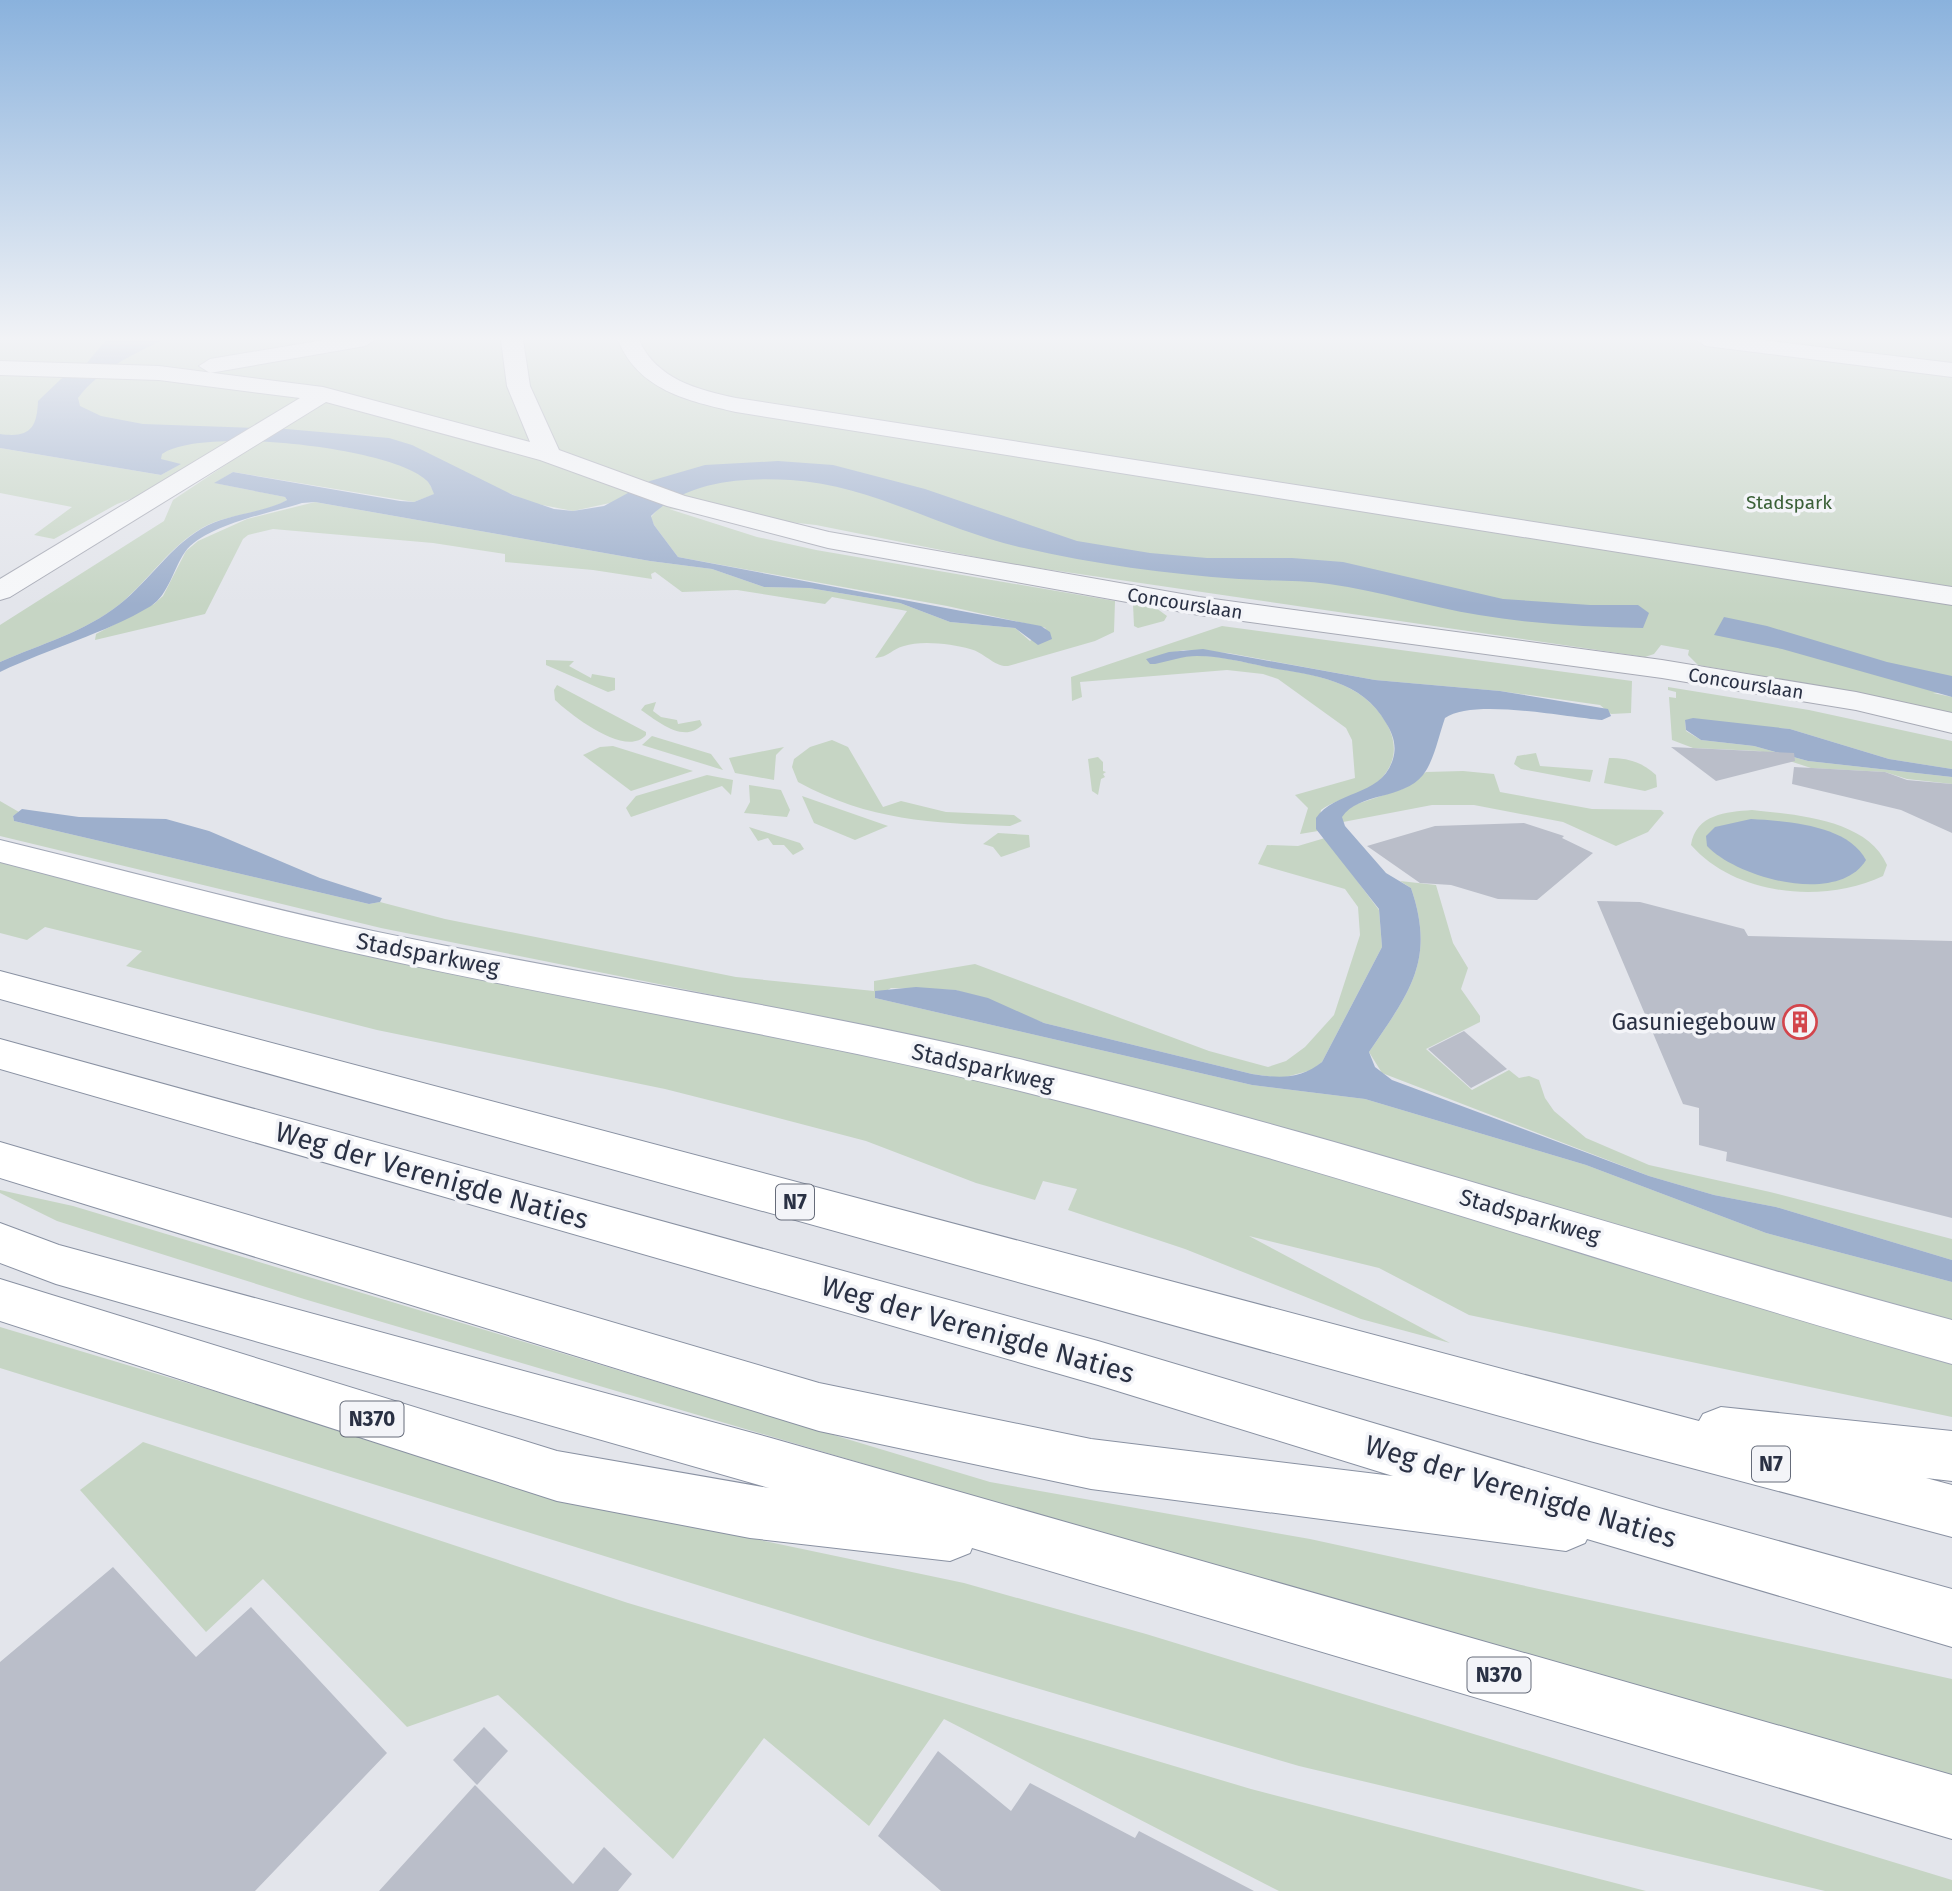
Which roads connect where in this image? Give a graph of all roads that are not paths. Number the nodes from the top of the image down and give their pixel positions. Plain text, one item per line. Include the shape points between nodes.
1 (267, 428) edge
2 (457, 428) edge
3 (537, 428) edge
4 (881, 428) edge
5 (549, 455) junction
6 (0, 591) edge
7 (1952, 596) edge
8 (1952, 723) edge
9 (0, 851) edge
10 (0, 985) edge
11 (0, 1054) edge
12 (0, 1160) edge
13 (0, 1243) edge
14 (0, 1300) edge
15 (1952, 1342) edge
16 (1590, 1417) junction
17 (1952, 1456) edge
18 (1952, 1511) edge
19 (1659, 1535) junction
20 (1047, 1544) junction
21 (1952, 1618) edge
22 (1952, 1807) edge

1 - 6 street
2 - 5 street, Concourslaan
3 - 5 street
4 - 7 street
5 - 8 street, Concourslaan via 676,501 828,540 1199,606 1662,669 1856,701
9 - 15 main road, Stadsparkweg via 372,944 842,1034 1029,1077 1294,1146
10 - 16 main road, N7
11 - 19 main road, Weg der Verenigde Naties via 1098,1363
12 - 19 main road via 819,1407 1091,1464
13 - 20 main road via 56,1264
14 - 20 main road, N370 via 557,1476 750,1512
16 - 17 main road
16 - 18 main road, N7
19 - 21 main road, Weg der Verenigde Naties
20 - 22 main road, N370

